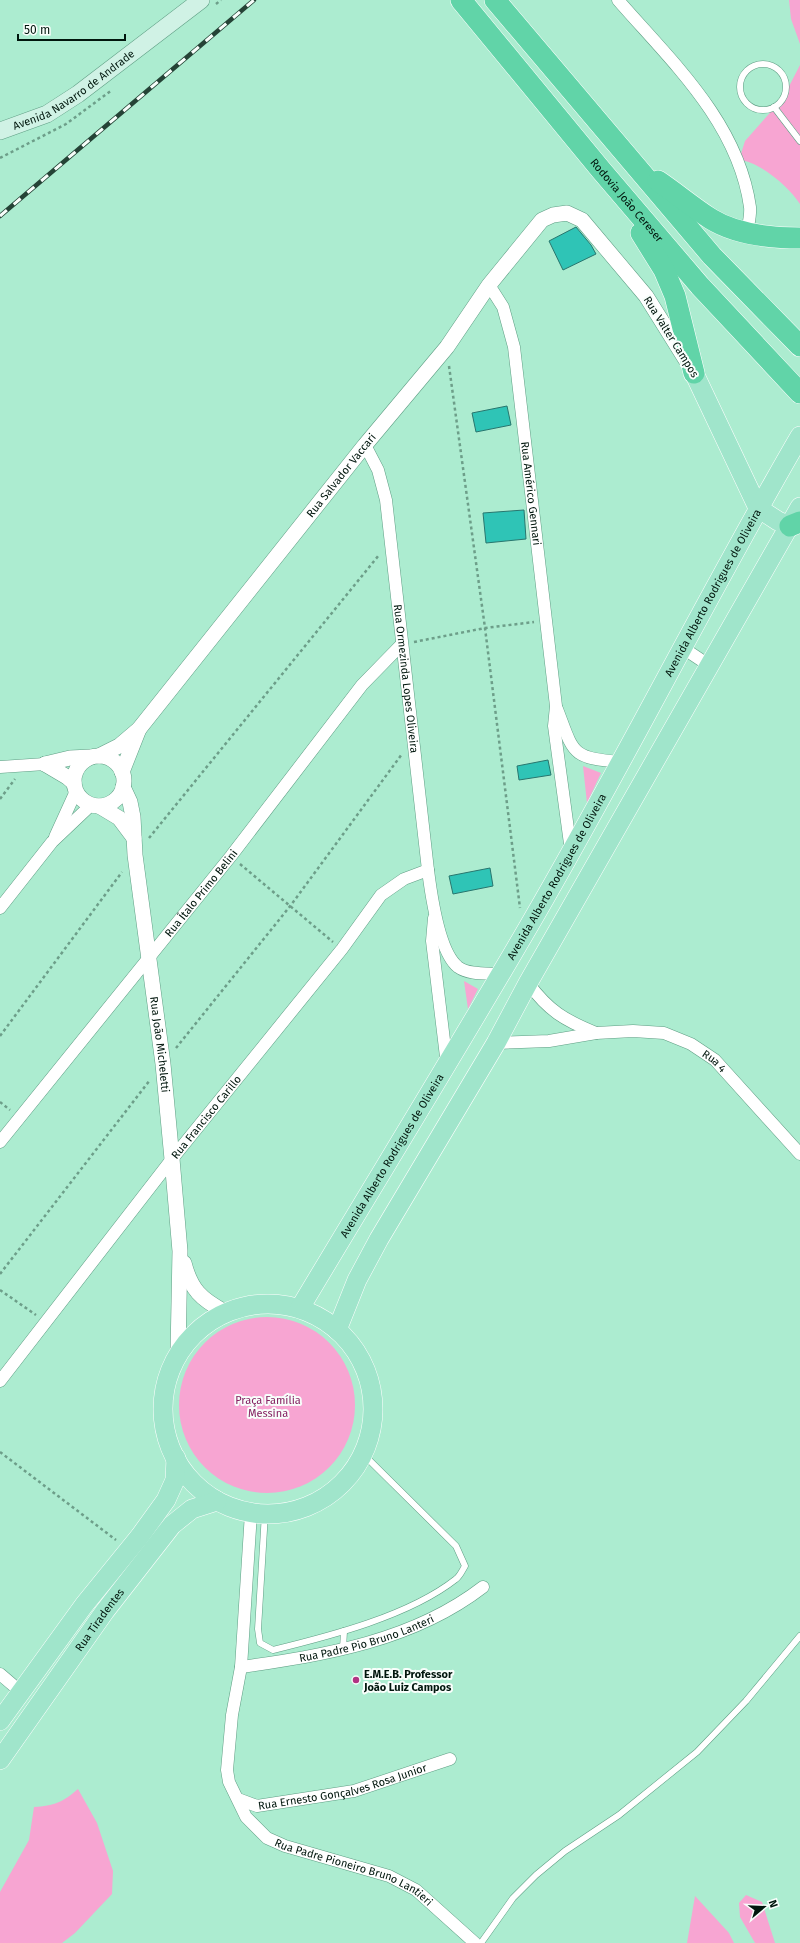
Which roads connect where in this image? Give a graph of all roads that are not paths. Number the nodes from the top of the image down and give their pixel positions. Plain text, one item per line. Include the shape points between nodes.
1 (201, 0) edge
2 (461, 0) edge
3 (495, 0) edge
4 (618, 0) edge
5 (774, 108) junction
6 (0, 131) edge
7 (800, 141) edge
8 (637, 168) junction
9 (601, 170) junction
10 (542, 220) joint
11 (747, 234) junction
12 (800, 238) edge
13 (489, 285) junction
14 (800, 346) edge
15 (694, 373) junction
16 (800, 393) edge
17 (800, 436) edge
18 (365, 446) junction
19 (800, 507) edge
20 (758, 508) junction
21 (795, 524) edge
22 (402, 644) junction
23 (683, 648) junction
24 (710, 666) junction
25 (556, 706) junction
26 (138, 729) junction
27 (95, 756) junction
28 (621, 762) junction
29 (45, 764) junction
30 (0, 767) edge
31 (123, 779) junction
32 (75, 787) junction
33 (95, 805) junction
34 (134, 838) junction
35 (52, 842) junction
36 (571, 851) junction
37 (428, 870) junction
38 (0, 908) edge
39 (434, 915) junction
40 (148, 958) junction
41 (500, 974) junction
42 (528, 983) junction
43 (596, 1032) junction
44 (496, 1043) junction
45 (447, 1065) junction
46 (0, 1142) edge
47 (800, 1154) edge
48 (172, 1159) junction
49 (180, 1251) junction
50 (300, 1308) junction
51 (226, 1312) junction
52 (337, 1330) junction
53 (178, 1354) junction
54 (0, 1381) edge
55 (363, 1454) junction
56 (176, 1458) junction
57 (217, 1501) junction
58 (258, 1513) junction
59 (483, 1587) dead end
60 (344, 1631) junction
61 (800, 1636) edge
62 (343, 1649) junction
63 (241, 1667) junction
64 (0, 1674) edge
65 (21, 1692) junction
66 (1, 1718) edge
67 (450, 1759) dead end
68 (0, 1760) edge
69 (238, 1799) junction
70 (475, 1943) edge
71 (481, 1943) edge

1 - 6 main road, Avenida Navarro de Andrade via 78,94 47,114
2 - 9 highway, Rodovia João Cereser
3 - 8 highway
4 - 11 street via 701,96 728,139 744,181 750,208
5 - 5 lane via 780,103 786,90 784,76 773,66 759,64 752,67 746,71 740,84 743,98 753,108
5 - 7 lane
8 - 11 highway via 711,219
8 - 14 highway via 712,256
9 - 15 highway via 664,270 675,296
9 - 16 highway, Rodovia João Cereser via 700,286
10 - 13 street, Rua Salvador Vaccari
10 - 15 street, Rua Valter Campos via 567,213 582,220 646,296
11 - 12 highway
13 - 18 street, Rua Salvador Vaccari via 447,347
13 - 25 street, Rua Américo Gennari via 503,307 514,347
15 - 20 main road, Rua Valter Campos
17 - 20 main road, Avenida Alberto Rodrigues de Oliveira
18 - 22 street, Rua Ormezinda Lopes Oliveira via 378,470 386,500
18 - 26 street, Rua Salvador Vaccari
19 - 21 main road
20 - 21 main road via 778,521
20 - 23 main road, Avenida Alberto Rodrigues de Oliveira
21 - 24 main road
22 - 37 street, Rua Ormezinda Lopes Oliveira
22 - 40 street, Rua Ítalo Primo Belini via 362,685 231,856
23 - 24 street
23 - 28 main road, Avenida Alberto Rodrigues de Oliveira
24 - 42 main road
25 - 28 street, Rua Américo Gennari via 572,747 579,755 602,761
25 - 36 street, Rua Américo Gennari via 554,726
26 - 27 street, Rua Salvador Vaccari via 119,746
26 - 31 street, Rua Salvador Vaccari
27 - 29 street
27 - 31 street via 113,760
27 - 32 street via 78,767
28 - 36 main road, Avenida Alberto Rodrigues de Oliveira
29 - 30 street
29 - 32 street via 67,777
31 - 33 street via 120,794 115,801 107,805
31 - 34 street, Rua João Micheletti via 130,802
32 - 33 street via 82,799
32 - 35 street
33 - 34 street via 119,818
33 - 35 street
34 - 40 street, Rua João Micheletti
35 - 38 street
36 - 41 main road, Avenida Alberto Rodrigues de Oliveira
37 - 39 street, Rua Ormezinda Lopes Oliveira
37 - 48 street, Rua Francisco Carillo via 404,879 381,895 342,949
39 - 41 street, Rua Ormezinda Lopes Oliveira via 450,959 458,968
39 - 45 street, Rua Ormezinda Lopes Oliveira via 432,941
40 - 46 street, Rua Ítalo Primo Belini
40 - 48 street, Rua João Micheletti via 163,1064
41 - 45 main road, Avenida Alberto Rodrigues de Oliveira
42 - 43 street, Rua 4 via 556,1014
42 - 44 main road
43 - 44 street, Rua 4 via 549,1041
43 - 47 street, Rua 4 via 664,1033 691,1044 715,1060
44 - 52 main road via 379,1239 357,1280
45 - 50 main road, Avenida Alberto Rodrigues de Oliveira
48 - 49 street, Rua João Micheletti
48 - 54 street, Rua Francisco Carillo
49 - 51 street, Rua João Micheletti via 191,1285 204,1299
49 - 53 street, Rua João Micheletti
50 - 51 main road via 275,1304 250,1305
50 - 52 main road
51 - 53 main road via 198,1330
52 - 55 main road via 359,1356 371,1388 372,1422
53 - 56 main road via 167,1379 163,1406 166,1433
55 - 58 main road via 344,1482 317,1503 284,1513
55 - 60 lane via 456,1546 464,1566 458,1578 419,1601
56 - 57 main road via 193,1482
56 - 65 main road, Rua Tiradentes via 175,1480 166,1500 130,1550 84,1605
57 - 58 main road via 233,1508
57 - 68 main road, Rua Tiradentes via 192,1509 172,1525 105,1611
58 - 60 lane via 260,1643 273,1650
58 - 63 street
59 - 62 street, Rua Padre Pio Bruno Lanteri via 466,1600 428,1621 379,1640
60 - 62 lane
61 - 71 lane via 746,1701 697,1752 619,1815 565,1851 536,1875 513,1898
62 - 63 street, Rua Padre Pio Bruno Lanteri
63 - 69 street via 232,1715 227,1770 229,1782
64 - 65 street
65 - 66 main road, Rua Tiradentes
67 - 69 street, Rua Ernesto Gonçalves Rosa Junior via 354,1791 257,1806
69 - 70 street, Rua Padre Pioneiro Bruno Lantieri via 246,1817 267,1838 285,1846 389,1876 416,1890

